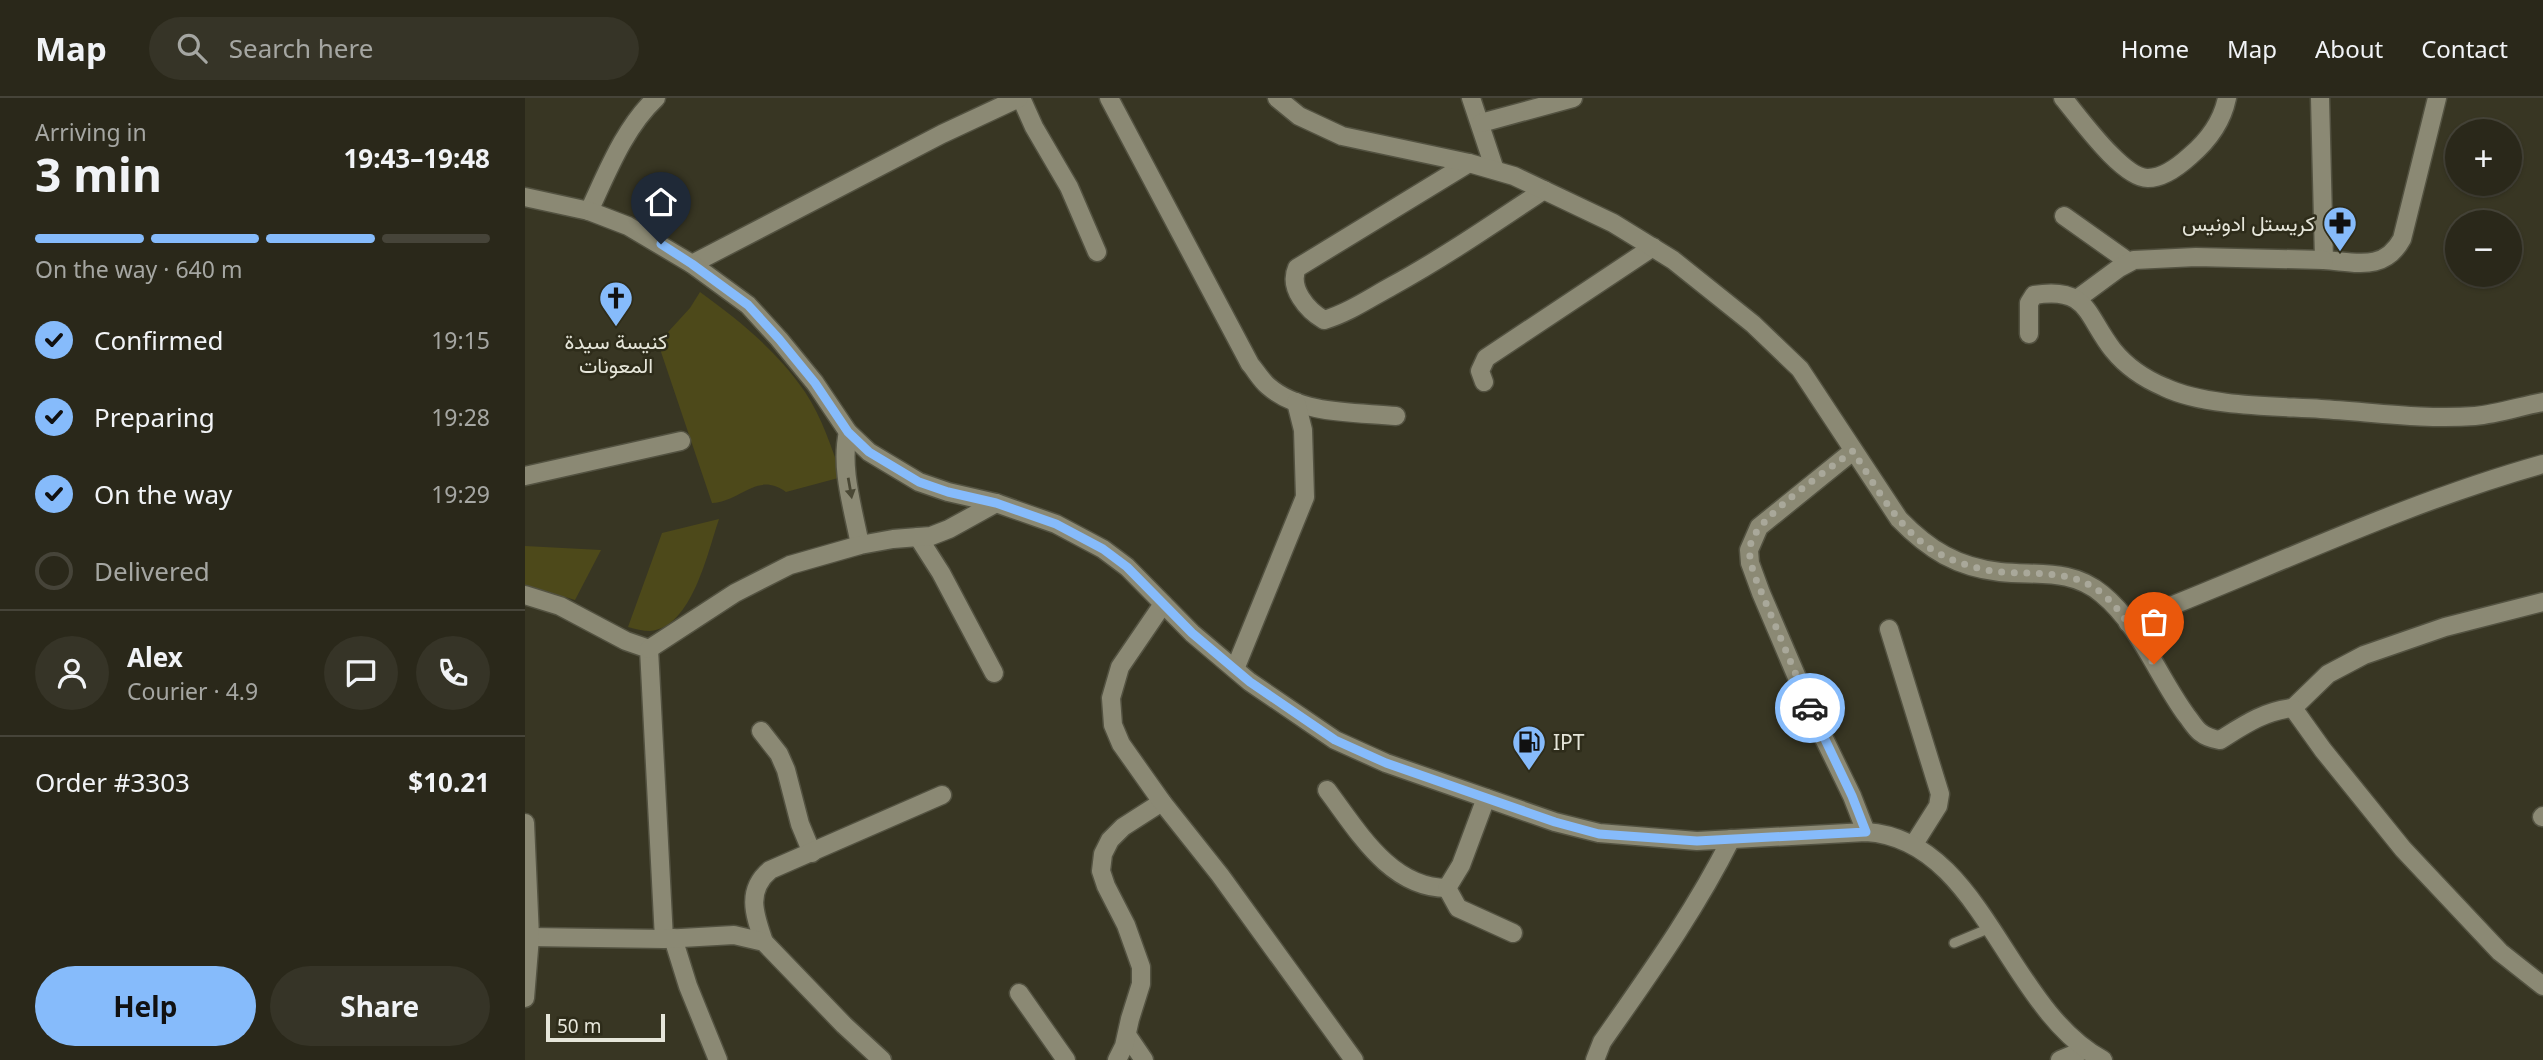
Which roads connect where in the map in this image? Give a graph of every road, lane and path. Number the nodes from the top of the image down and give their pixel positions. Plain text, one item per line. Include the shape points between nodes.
1 (1020, 98) edge
2 (1109, 98) edge
3 (1277, 98) edge
4 (1471, 98) edge
5 (1573, 98) edge
6 (2063, 98) edge
7 (2227, 98) edge
8 (2320, 98) edge
9 (2437, 98) edge
10 (645, 101) edge
11 (1481, 123) junction
12 (1469, 163) junction
13 (1495, 170) junction
14 (1544, 190) junction
15 (525, 197) edge
16 (589, 211) junction
17 (2064, 216) dead end
18 (1653, 247) junction
19 (1097, 253) dead end
20 (2324, 260) junction
21 (2129, 262) junction
22 (692, 264) junction
23 (2077, 299) junction
24 (2029, 334) dead end
25 (1484, 382) dead end
26 (1296, 402) junction
27 (2543, 402) edge
28 (1396, 415) dead end
29 (848, 432) junction
30 (681, 441) dead end
31 (1853, 451) junction
32 (2543, 464) edge
33 (525, 476) edge
34 (996, 503) junction
35 (918, 537) junction
36 (860, 545) junction
37 (525, 595) edge
38 (2543, 602) edge
39 (1163, 604) junction
40 (2128, 623) junction
41 (1889, 629) dead end
42 (649, 649) junction
43 (1235, 670) junction
44 (994, 673) dead end
45 (2293, 709) junction
46 (761, 731) dead end
47 (1328, 790) dead end
48 (941, 795) dead end
49 (1486, 798) junction
50 (1162, 802) junction
51 (525, 823) edge
52 (1866, 832) junction
53 (1731, 839) junction
54 (1914, 845) junction
55 (812, 853) junction
56 (1447, 888) junction
57 (527, 890) edge
58 (1990, 928) junction
59 (1513, 933) dead end
60 (530, 937) junction
61 (668, 939) junction
62 (764, 942) junction
63 (1954, 943) dead end
64 (2543, 986) edge
65 (1019, 993) dead end
66 (525, 998) edge
67 (1127, 1035) junction
68 (2084, 1050) junction
69 (718, 1060) edge
70 (882, 1060) edge
71 (1066, 1060) edge
72 (1117, 1060) edge
73 (1144, 1060) edge
74 (1354, 1060) edge
75 (1595, 1060) edge
76 (2060, 1060) edge
77 (2103, 1060) edge

1 - 19 street via 1069,187
1 - 22 street
2 - 26 street via 1250,364 1269,386
3 - 12 street via 1299,116 1342,136
4 - 11 street
5 - 11 street
6 - 7 street via 2120,163 2146,179 2177,167 2207,140
8 - 20 street
9 - 20 street via 2396,250 2379,262
10 - 16 street
11 - 13 street
12 - 13 street
12 - 14 street via 1297,268 1296,287 1313,313 1324,320 1380,293
13 - 14 street
14 - 18 street
15 - 16 street
16 - 22 street via 628,226
17 - 21 street
18 - 25 street via 1486,358 1481,371
18 - 31 street via 1719,294 1777,344 1813,387
20 - 21 street via 2196,257
21 - 23 street
22 - 29 street via 748,305 822,393
23 - 24 street via 2034,295 2029,303
23 - 27 street via 2111,348 2137,372 2165,388 2206,398 2374,415 2439,416 2476,416
26 - 28 street
26 - 43 street via 1303,430 1305,497
29 - 34 street via 882,461 919,482
29 -> 36 street via 846,468
30 - 33 street
31 - 40 street via 1899,519 1940,554 1983,569 2076,579 2103,594
31 - 52 street via 1759,527 1749,550 1761,593
32 - 40 street via 2412,506
34 - 35 street via 949,529
34 - 39 street via 1056,524 1103,549
35 - 36 street
35 - 44 street
36 - 42 street via 790,565 735,593
37 - 42 street via 560,606
38 - 45 street via 2445,627 2364,655 2328,674
39 - 43 street
39 - 50 street via 1120,667 1111,698 1113,724 1121,744
40 - 45 street via 2179,706 2207,737 2220,740 2254,718
41 - 54 street via 1940,794 1938,806
42 - 61 street
43 - 49 street via 1335,740
45 - 64 street via 2403,849 2500,952
46 - 55 street via 786,770
47 - 56 street via 1383,861 1426,887
48 - 55 street
49 - 53 street via 1599,834
49 - 56 street via 1461,865
50 - 67 street via 1123,827 1103,854 1101,871 1106,886 1141,967
50 - 74 street
51 - 57 street
52 - 53 street
52 - 54 street via 1887,833
53 - 75 street via 1709,884 1602,1042
54 - 58 street via 1962,886
55 - 62 street via 776,867 760,880 753,902
56 - 59 street via 1458,908
57 - 60 street
58 - 63 lane
58 - 68 street via 2051,1018
60 - 61 street
60 - 66 street
61 - 62 street via 734,935
61 - 69 street
62 - 70 street
65 - 71 street
67 - 72 street
67 - 73 street
68 - 76 street
68 - 77 street

